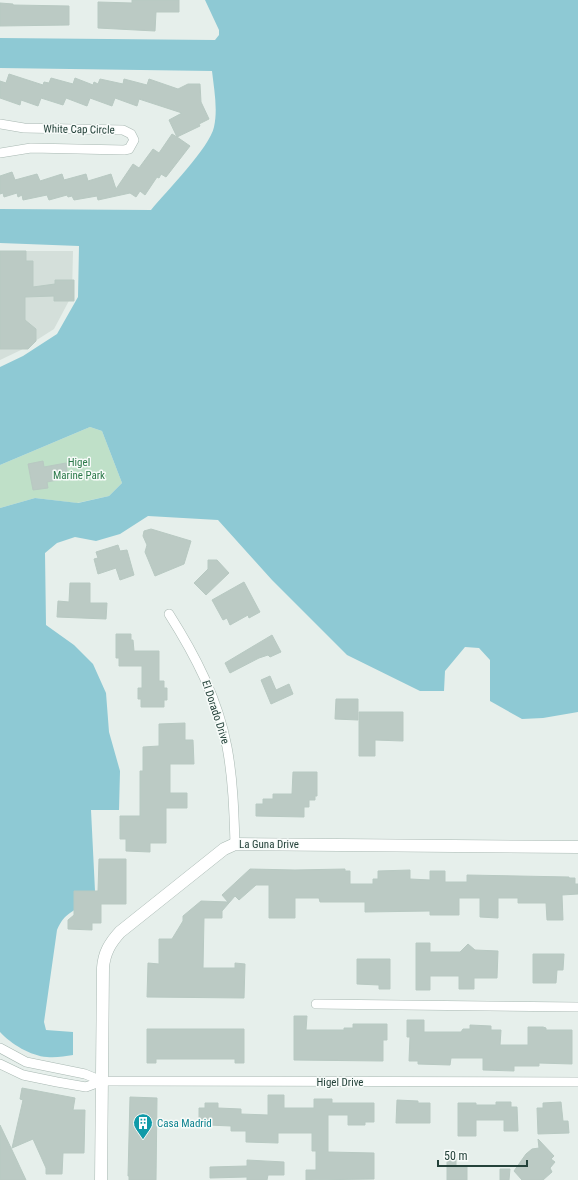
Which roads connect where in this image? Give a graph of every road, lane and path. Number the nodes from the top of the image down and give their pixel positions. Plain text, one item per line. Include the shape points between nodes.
1 (0, 124) edge
2 (0, 153) edge
3 (169, 614) dead end
4 (235, 844) junction
5 (578, 847) edge
6 (316, 1004) dead end
7 (578, 1007) edge
8 (0, 1048) edge
9 (0, 1064) edge
10 (102, 1081) junction
11 (578, 1082) edge
12 (101, 1180) edge

1 - 2 street, White Cap Circle via 24,128 123,130 131,134 134,140 129,149 124,150 31,148
3 - 4 street, El Dorado Drive via 198,663 221,719 230,765
4 - 5 street, La Guna Drive
4 - 10 street, La Guna Drive via 224,849 120,932 110,943 104,956 103,968
6 - 7 street
8 - 10 street via 26,1062 84,1074
9 - 10 street via 23,1075 86,1087
10 - 11 street, Higel Drive
10 - 12 street, La Guna Drive

